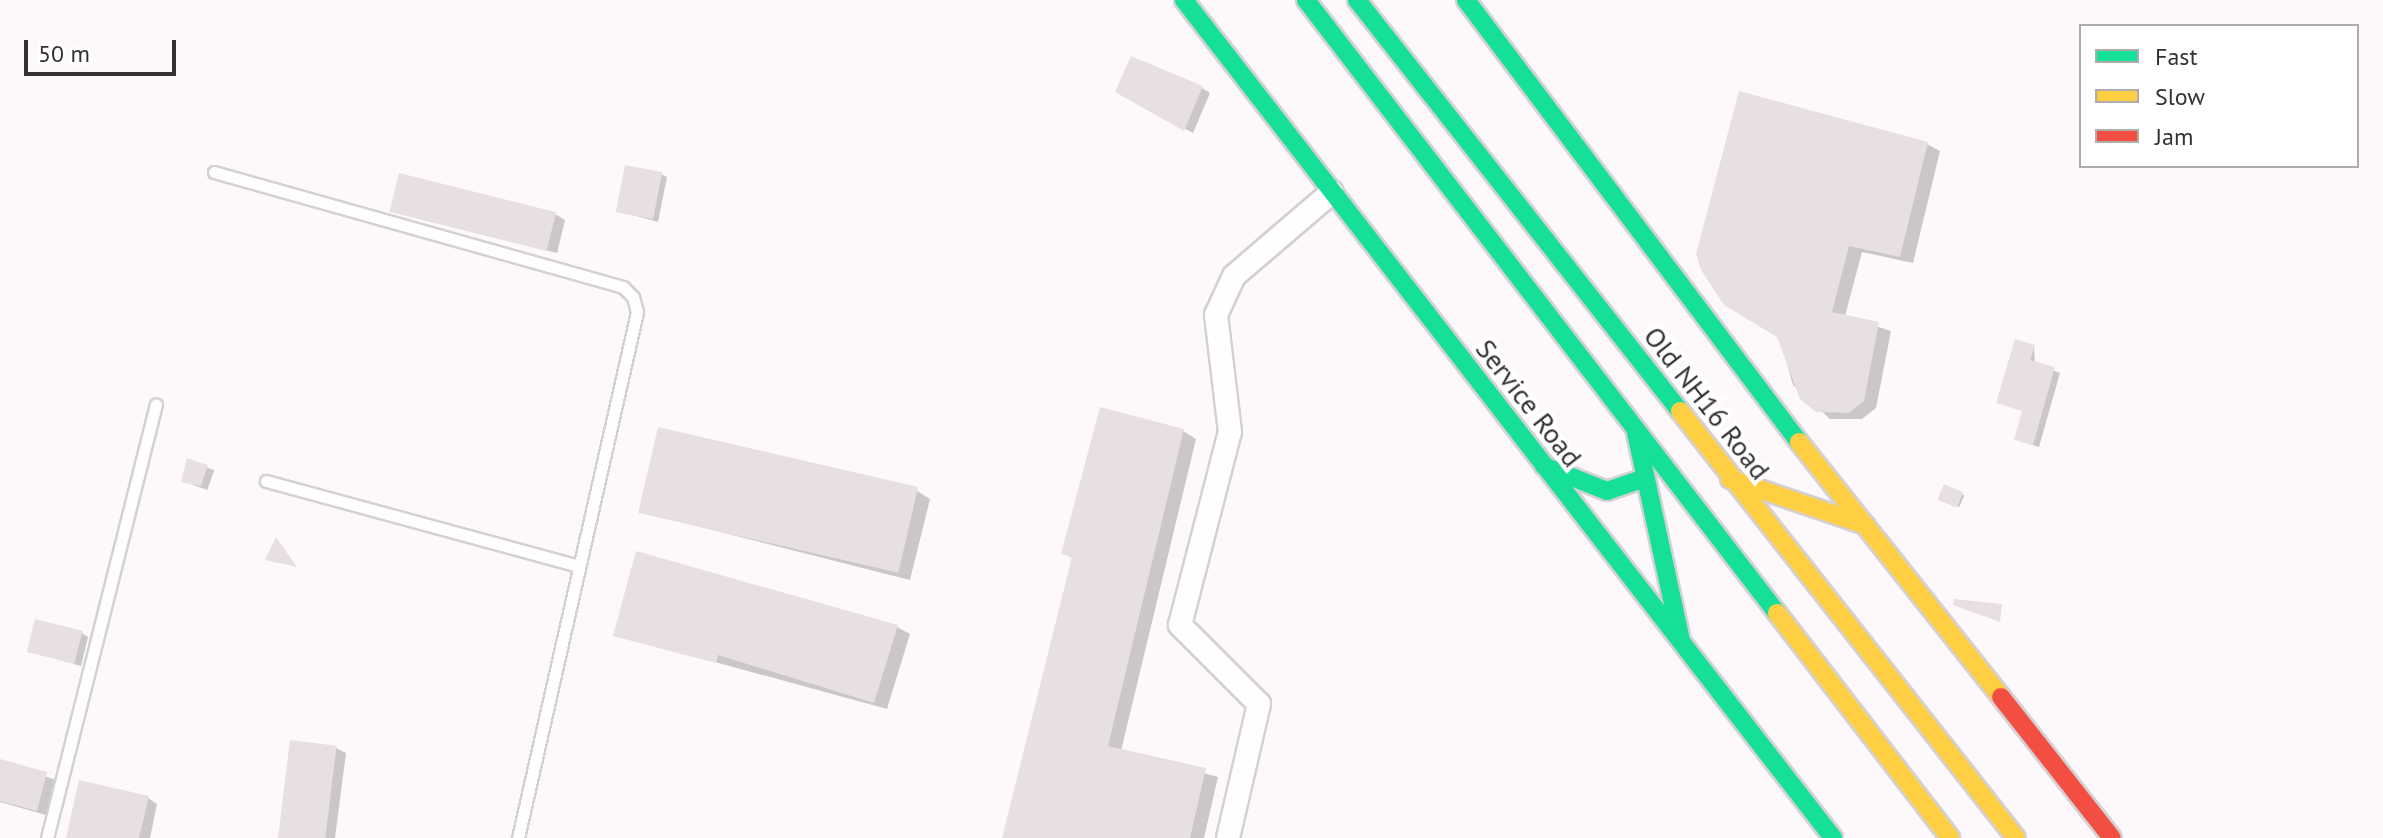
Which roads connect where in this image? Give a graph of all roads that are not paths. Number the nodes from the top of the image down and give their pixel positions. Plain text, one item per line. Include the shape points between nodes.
1 (1184, 0) edge
2 (1306, 0) edge
3 (1357, 0) edge
4 (1466, 0) edge
5 (214, 172) dead end
6 (1332, 192) junction
7 (156, 404) dead end
8 (1634, 424) junction
9 (1541, 465) junction
10 (1645, 478) junction
11 (1730, 479) junction
12 (266, 481) dead end
13 (1865, 525) junction
14 (579, 566) junction
15 (1681, 644) junction
16 (47, 838) edge
17 (518, 838) edge
18 (1228, 838) edge
19 (1833, 838) edge
20 (1950, 838) edge
21 (2016, 838) edge
22 (2112, 838) edge

1 - 6 street, Service Road
2 - 8 street
3 - 11 street, Old NH16 Road
4 - 13 street
5 - 14 lane via 623,287 633,297 637,312
6 - 9 street, Service Road
6 - 18 street via 1234,276 1216,315 1230,432 1180,625 1259,704
7 - 16 lane
8 - 10 street
8 - 20 street
9 - 10 street via 1607,491
9 - 15 street, Service Road
10 - 15 street
11 - 13 street
11 - 21 street, Old NH16 Road
12 - 14 lane
13 - 22 street
14 - 17 lane
15 - 19 street, Service Road

